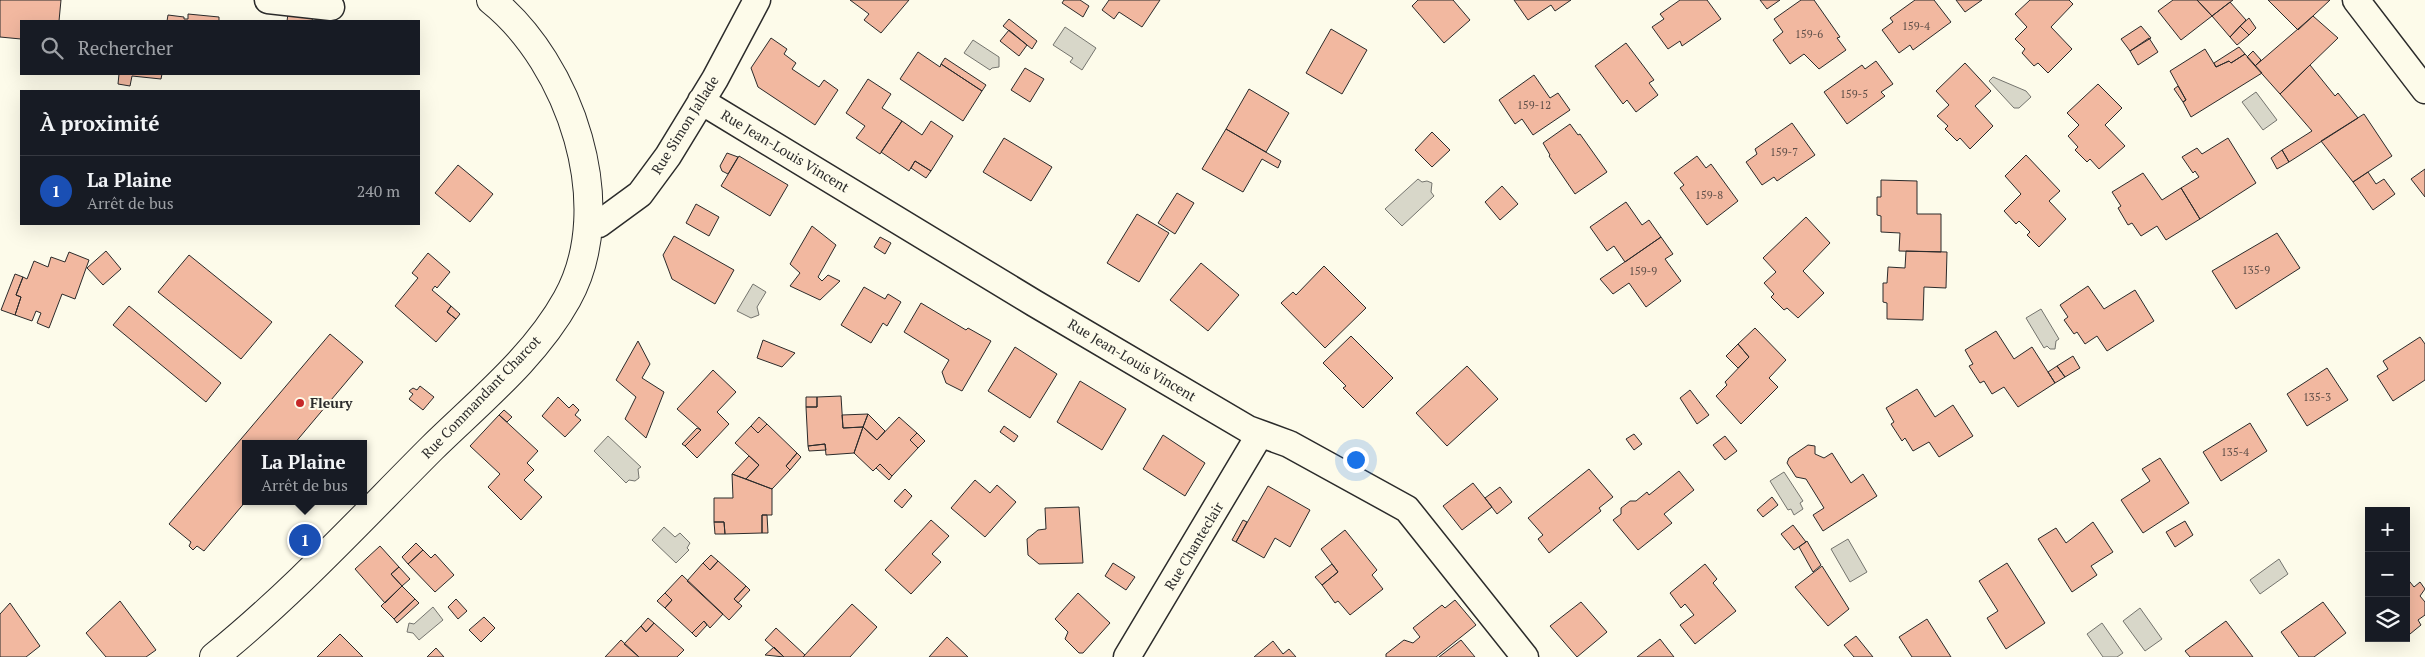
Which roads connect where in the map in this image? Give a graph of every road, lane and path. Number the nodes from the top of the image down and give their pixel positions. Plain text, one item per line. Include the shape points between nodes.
1 (268, 0) edge
2 (491, 0) edge
3 (757, 0) edge
4 (2356, 0) edge
5 (331, 7) dead end
6 (2425, 90) edge
7 (701, 101) junction
8 (588, 224) junction
9 (1260, 434) junction
10 (230, 648) edge
11 (214, 657) edge
12 (1127, 657) edge
13 (1525, 657) edge

1 - 5 street
2 - 8 main road, Rue Commandant Charcot via 519,26 563,94 585,170
3 - 7 street, Rue Simon Jallade
4 - 6 street
7 - 8 street, Rue Simon Jallade via 668,156 640,194 598,224
7 - 9 street, Rue Jean-Louis Vincent via 1034,303
8 - 10 main road, Rue Commandant Charcot via 586,250 567,299 532,349
9 - 12 street, Rue Chanteclair
9 - 13 street, Rue Jean-Louis Vincent via 1289,444 1407,509
10 - 11 main road, Rue Commandant Charcot

